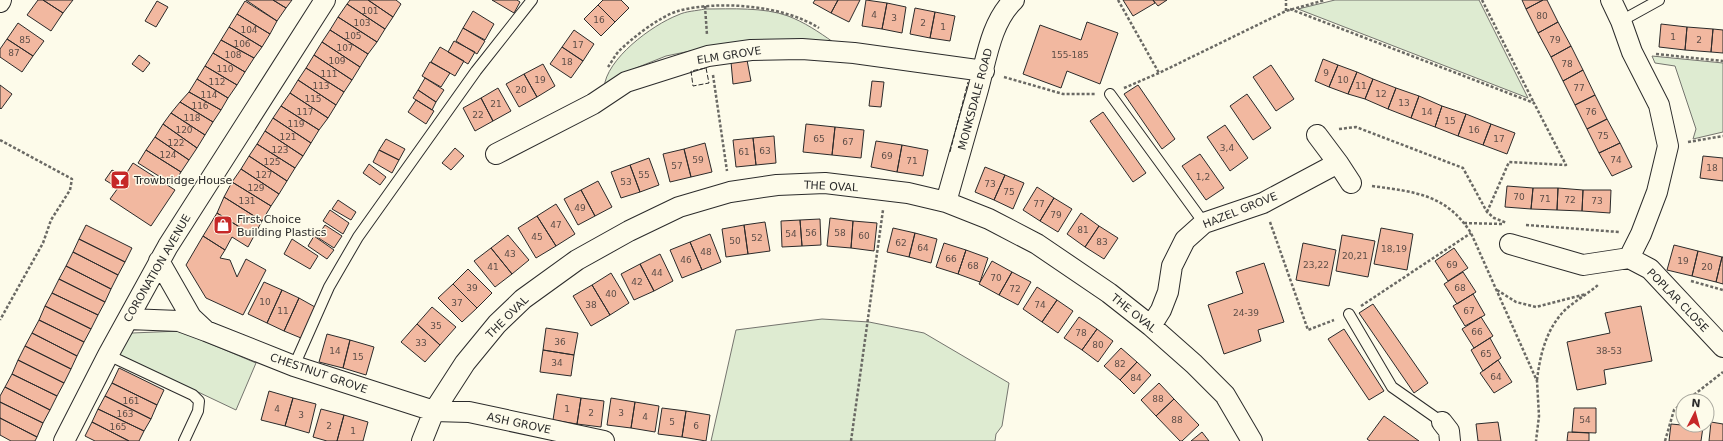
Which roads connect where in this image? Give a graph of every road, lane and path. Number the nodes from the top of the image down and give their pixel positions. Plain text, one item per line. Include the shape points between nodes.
1 (325, 0) edge
2 (532, 0) edge
3 (1014, 0) edge
4 (1118, 0) edge
5 (1286, 0) edge
6 (1325, 0) edge
7 (1482, 0) edge
8 (1611, 0) edge
9 (1659, 0) edge
10 (705, 6) junction
11 (1290, 9) junction
12 (1286, 11) junction
13 (1621, 21) junction
14 (823, 31) dead end
15 (1632, 52) junction
16 (708, 56) junction
17 (1723, 61) edge
18 (984, 71) junction
19 (605, 72) dead end
20 (1159, 73) junction
21 (1110, 94) junction
22 (1534, 103) junction
23 (1317, 135) joint
24 (1723, 136) edge
25 (0, 140) edge
26 (1668, 146) junction
27 (496, 154) dead end
28 (1338, 164) junction
29 (1351, 183) joint
30 (884, 190) junction
31 (730, 192) junction
32 (946, 202) junction
33 (1263, 203) junction
34 (1487, 212) junction
35 (1204, 223) junction
36 (1464, 223) junction
37 (1525, 225) dead end
38 (1471, 233) junction
39 (1641, 234) junction
40 (1510, 244) dead end
41 (1629, 258) junction
42 (159, 261) junction
43 (1600, 283) dead end
44 (1497, 290) junction
45 (1589, 294) junction
46 (1349, 314) junction
47 (128, 319) junction
48 (0, 320) edge
49 (1151, 326) junction
50 (206, 331) junction
51 (1723, 347) edge
52 (108, 355) junction
53 (294, 366) junction
54 (1723, 372) edge
55 (1537, 381) junction
56 (1696, 393) edge
57 (1675, 409) edge
58 (434, 411) junction
59 (1442, 422) joint
60 (64, 441) edge
61 (184, 441) edge
62 (422, 441) edge
63 (604, 441) edge
64 (851, 441) edge
65 (1252, 441) edge
66 (1450, 441) edge
67 (1536, 441) edge
68 (1665, 441) edge

1 - 42 street, CORONATION AVENUE
2 - 53 lane via 476,71 358,237 329,287
3 - 18 street, MONKSDALE ROAD via 1002,16 991,40
4 - 20 path
5 - 12 path
6 - 11 path
7 - 22 path
8 - 13 street
9 - 13 lane
10 - 14 path via 752,6 788,13
10 - 16 path
10 - 19 path via 677,11 645,28 618,53
11 - 12 path
11 - 22 path
12 - 20 path
13 - 15 street
15 - 17 path
15 - 26 street via 1659,105
16 - 18 street, ELM GROVE via 751,50 802,49 854,53
16 - 27 street, ELM GROVE via 626,82 593,104
16 - 31 path
18 - 21 path via 1063,94
18 - 32 street, MONKSDALE ROAD
20 - 21 path
21 - 35 lane
22 - 34 path via 1566,166 1509,162
23 - 28 street
23 - 34 path via 1356,127 1463,168
24 - 26 path
25 - 48 path via 72,179 70,190 51,220 43,243
26 - 39 street via 1657,192
28 - 29 street
28 - 33 street, HAZEL GROVE
29 - 36 path via 1405,190 1440,201 1460,216
30 - 31 street, THE OVAL via 825,183 777,185
30 - 32 street, THE OVAL
30 - 64 path via 871,307
31 - 58 street, THE OVAL via 679,207 629,231 577,260 523,299 497,324 465,363
32 - 49 street, THE OVAL via 989,219 1037,244 1109,293
33 - 35 street, HAZEL GROVE
33 - 46 path via 1308,330
34 - 36 path via 1494,218 1510,224
35 - 49 street, HAZEL GROVE via 1185,240 1172,266 1168,292 1161,310
36 - 38 path
37 - 39 path
38 - 44 path
38 - 46 path
39 - 41 street
40 - 41 street via 1583,265
41 - 51 street, POPLAR CLOSE via 1650,269
42 - 47 street, CORONATION AVENUE
42 - 50 street, CHESTNUT GROVE via 191,317
43 - 45 path
44 - 45 path via 1516,302 1536,307
44 - 55 path
45 - 55 path via 1564,311 1546,338 1539,360
46 - 59 lane via 1392,387
47 - 50 street, CHESTNUT GROVE via 179,321
47 - 52 street, CORONATION AVENUE
49 - 65 street, THE OVAL via 1225,395
50 - 53 street, CHESTNUT GROVE
52 - 60 street, CORONATION AVENUE
52 - 61 lane via 193,395 199,401 198,411
53 - 58 street, CHESTNUT GROVE
54 - 56 path
55 - 67 path via 1540,416
57 - 68 path
58 - 62 street, THE OVAL
58 - 63 street, ASH GROVE via 469,412
59 - 66 street via 1449,431

